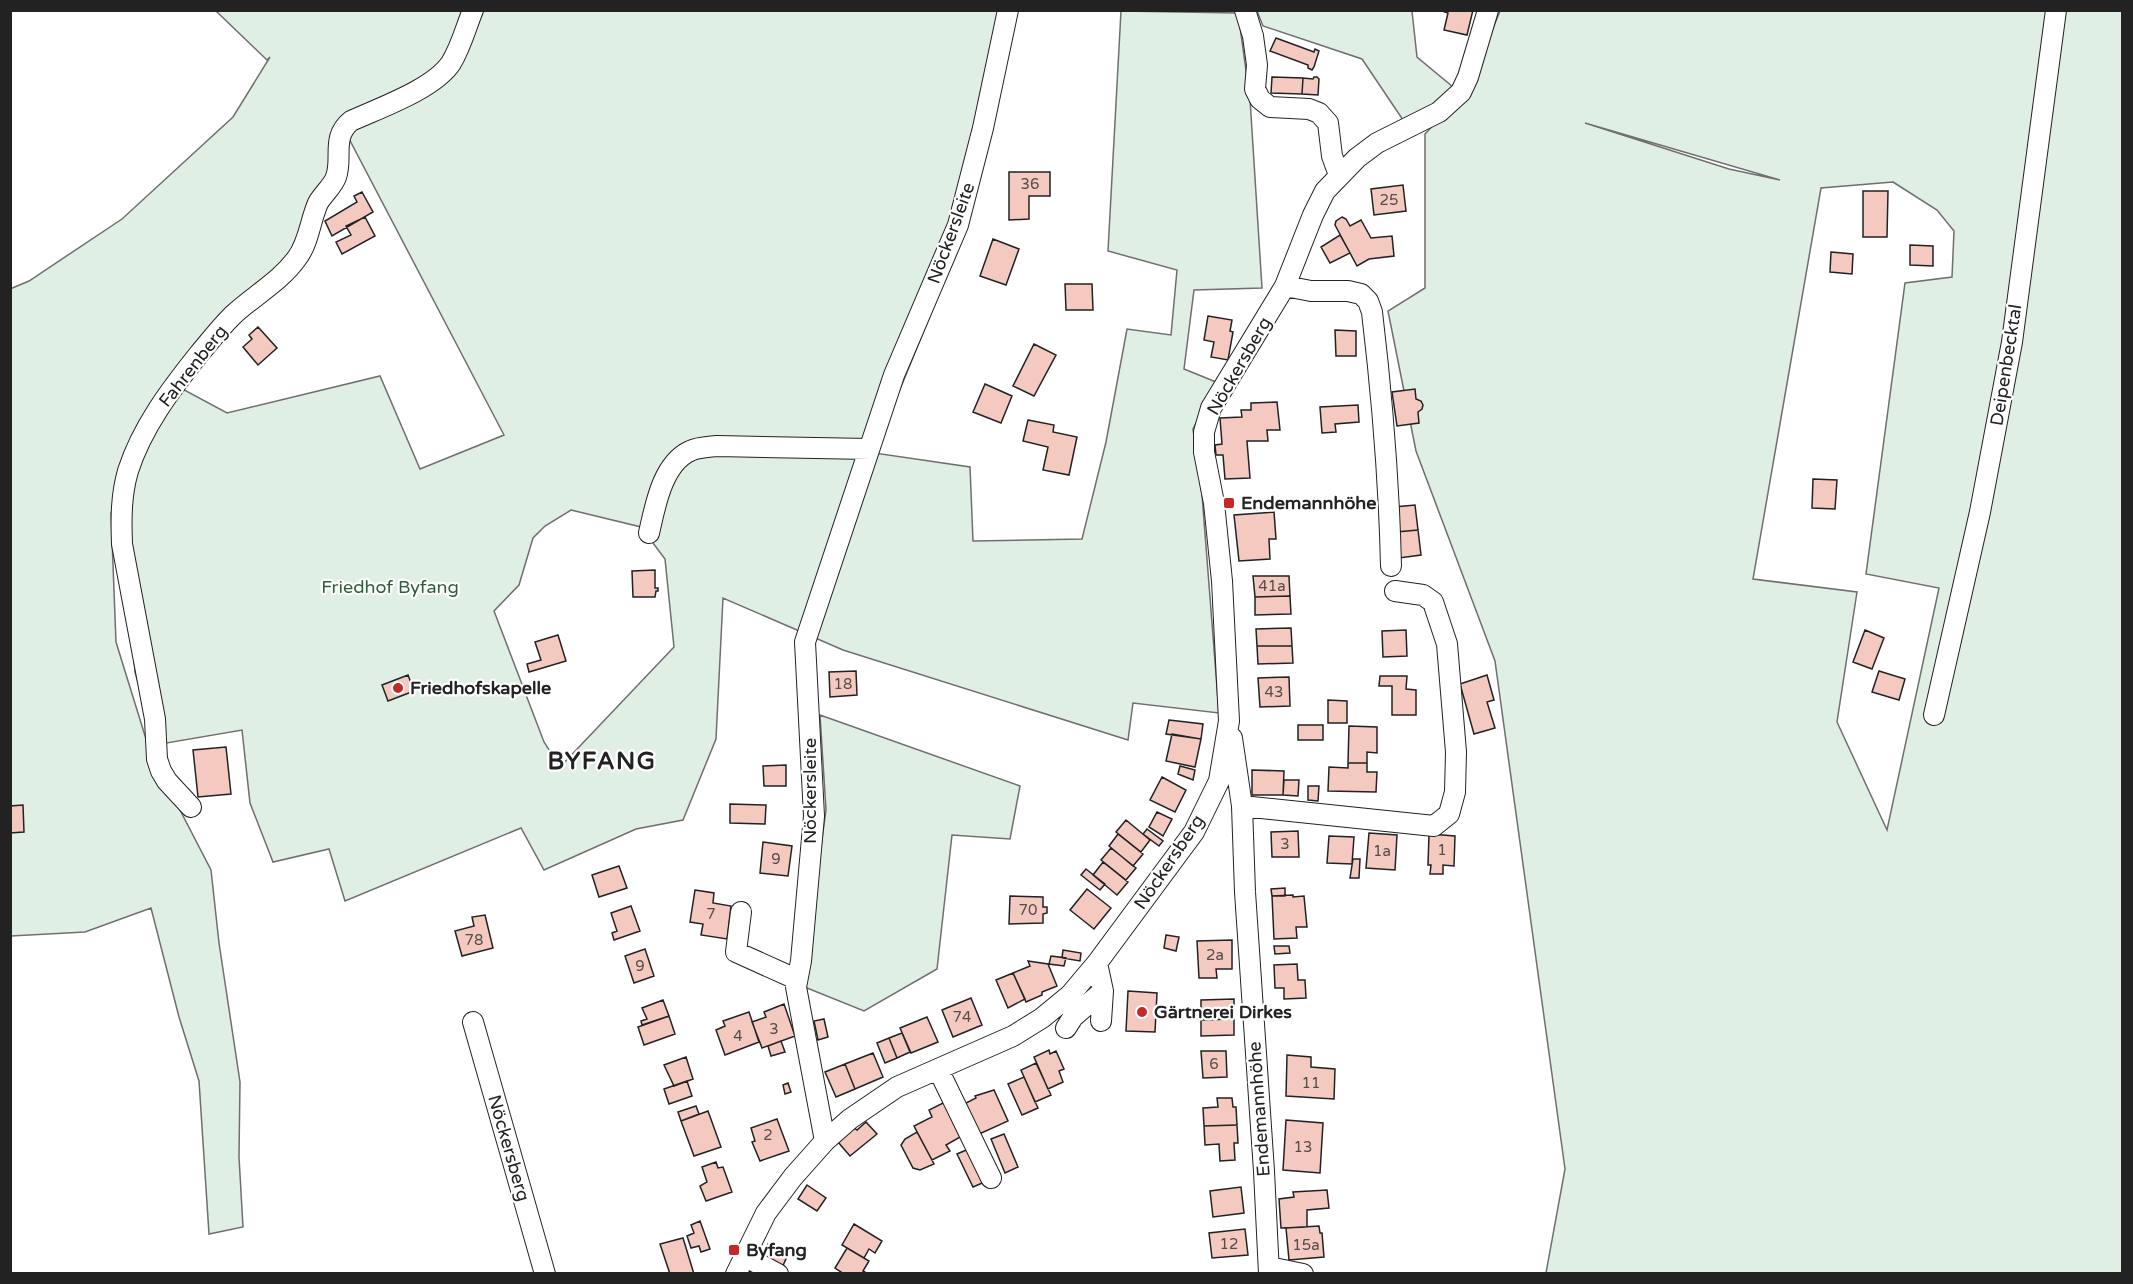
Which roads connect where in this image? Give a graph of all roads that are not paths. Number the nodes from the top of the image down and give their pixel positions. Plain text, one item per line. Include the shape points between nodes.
1 (473, 10) edge
2 (1008, 10) edge
3 (1245, 10) edge
4 (1488, 10) edge
5 (2056, 10) edge
6 (1339, 175) junction
7 (1285, 286) junction
8 (869, 449) junction
9 (649, 533) dead end
10 (1391, 566) dead end
11 (1395, 591) dead end
12 (1934, 716) dead end
13 (1229, 721) junction
14 (1242, 806) junction
15 (191, 807) dead end
16 (741, 912) dead end
17 (1096, 963) junction
18 (796, 979) junction
19 (1102, 991) junction
20 (473, 1022) dead end
21 (1101, 1022) dead end
22 (1066, 1028) dead end
23 (938, 1069) junction
24 (825, 1141) junction
25 (991, 1178) dead end
26 (740, 1265) edge
27 (1269, 1270) edge
28 (545, 1274) edge
29 (778, 1274) edge
30 (1303, 1274) edge

1 - 15 street, Fahrenberg via 446,69 422,88 343,128 336,176 319,202 297,259 232,316 182,375 146,430 129,471 121,516 122,543 155,719 160,771
2 - 8 street, Nöckersleite via 958,225 894,375
3 - 6 street via 1253,36 1255,89 1260,99 1270,107 1319,113 1328,123
4 - 6 street, Nöckersberg via 1461,92 1439,112 1377,143
5 - 12 street, Deipenbecktal via 2012,342 1980,512
6 - 7 street, Nöckersberg via 1325,191 1313,215
7 - 10 street via 1348,291 1361,294 1368,301 1384,417
7 - 13 street, Nöckersberg via 1211,408 1204,432 1222,581
8 - 9 street via 717,446 688,452 677,460 665,480
8 - 18 street, Nöckersleite via 805,642 814,816
11 - 14 street via 1424,595 1433,602 1447,644 1455,752 1455,792 1449,814 1434,826
13 - 14 street, Endemannhöhe
13 - 17 street, Nöckersberg via 1219,781 1194,832
14 - 27 street, Endemannhöhe
16 - 18 street via 736,952
17 - 19 street
17 - 23 street, Nöckersberg via 1070,995 1042,1018 1013,1036
18 - 24 street, Nöckersleite
19 - 21 street
19 - 22 street
20 - 28 street, Nöckersberg
23 - 24 street, Nöckersberg via 879,1098
23 - 25 street
24 - 26 street, Nöckersberg via 766,1213
26 - 29 street
27 - 30 street, Endemannhöhe

